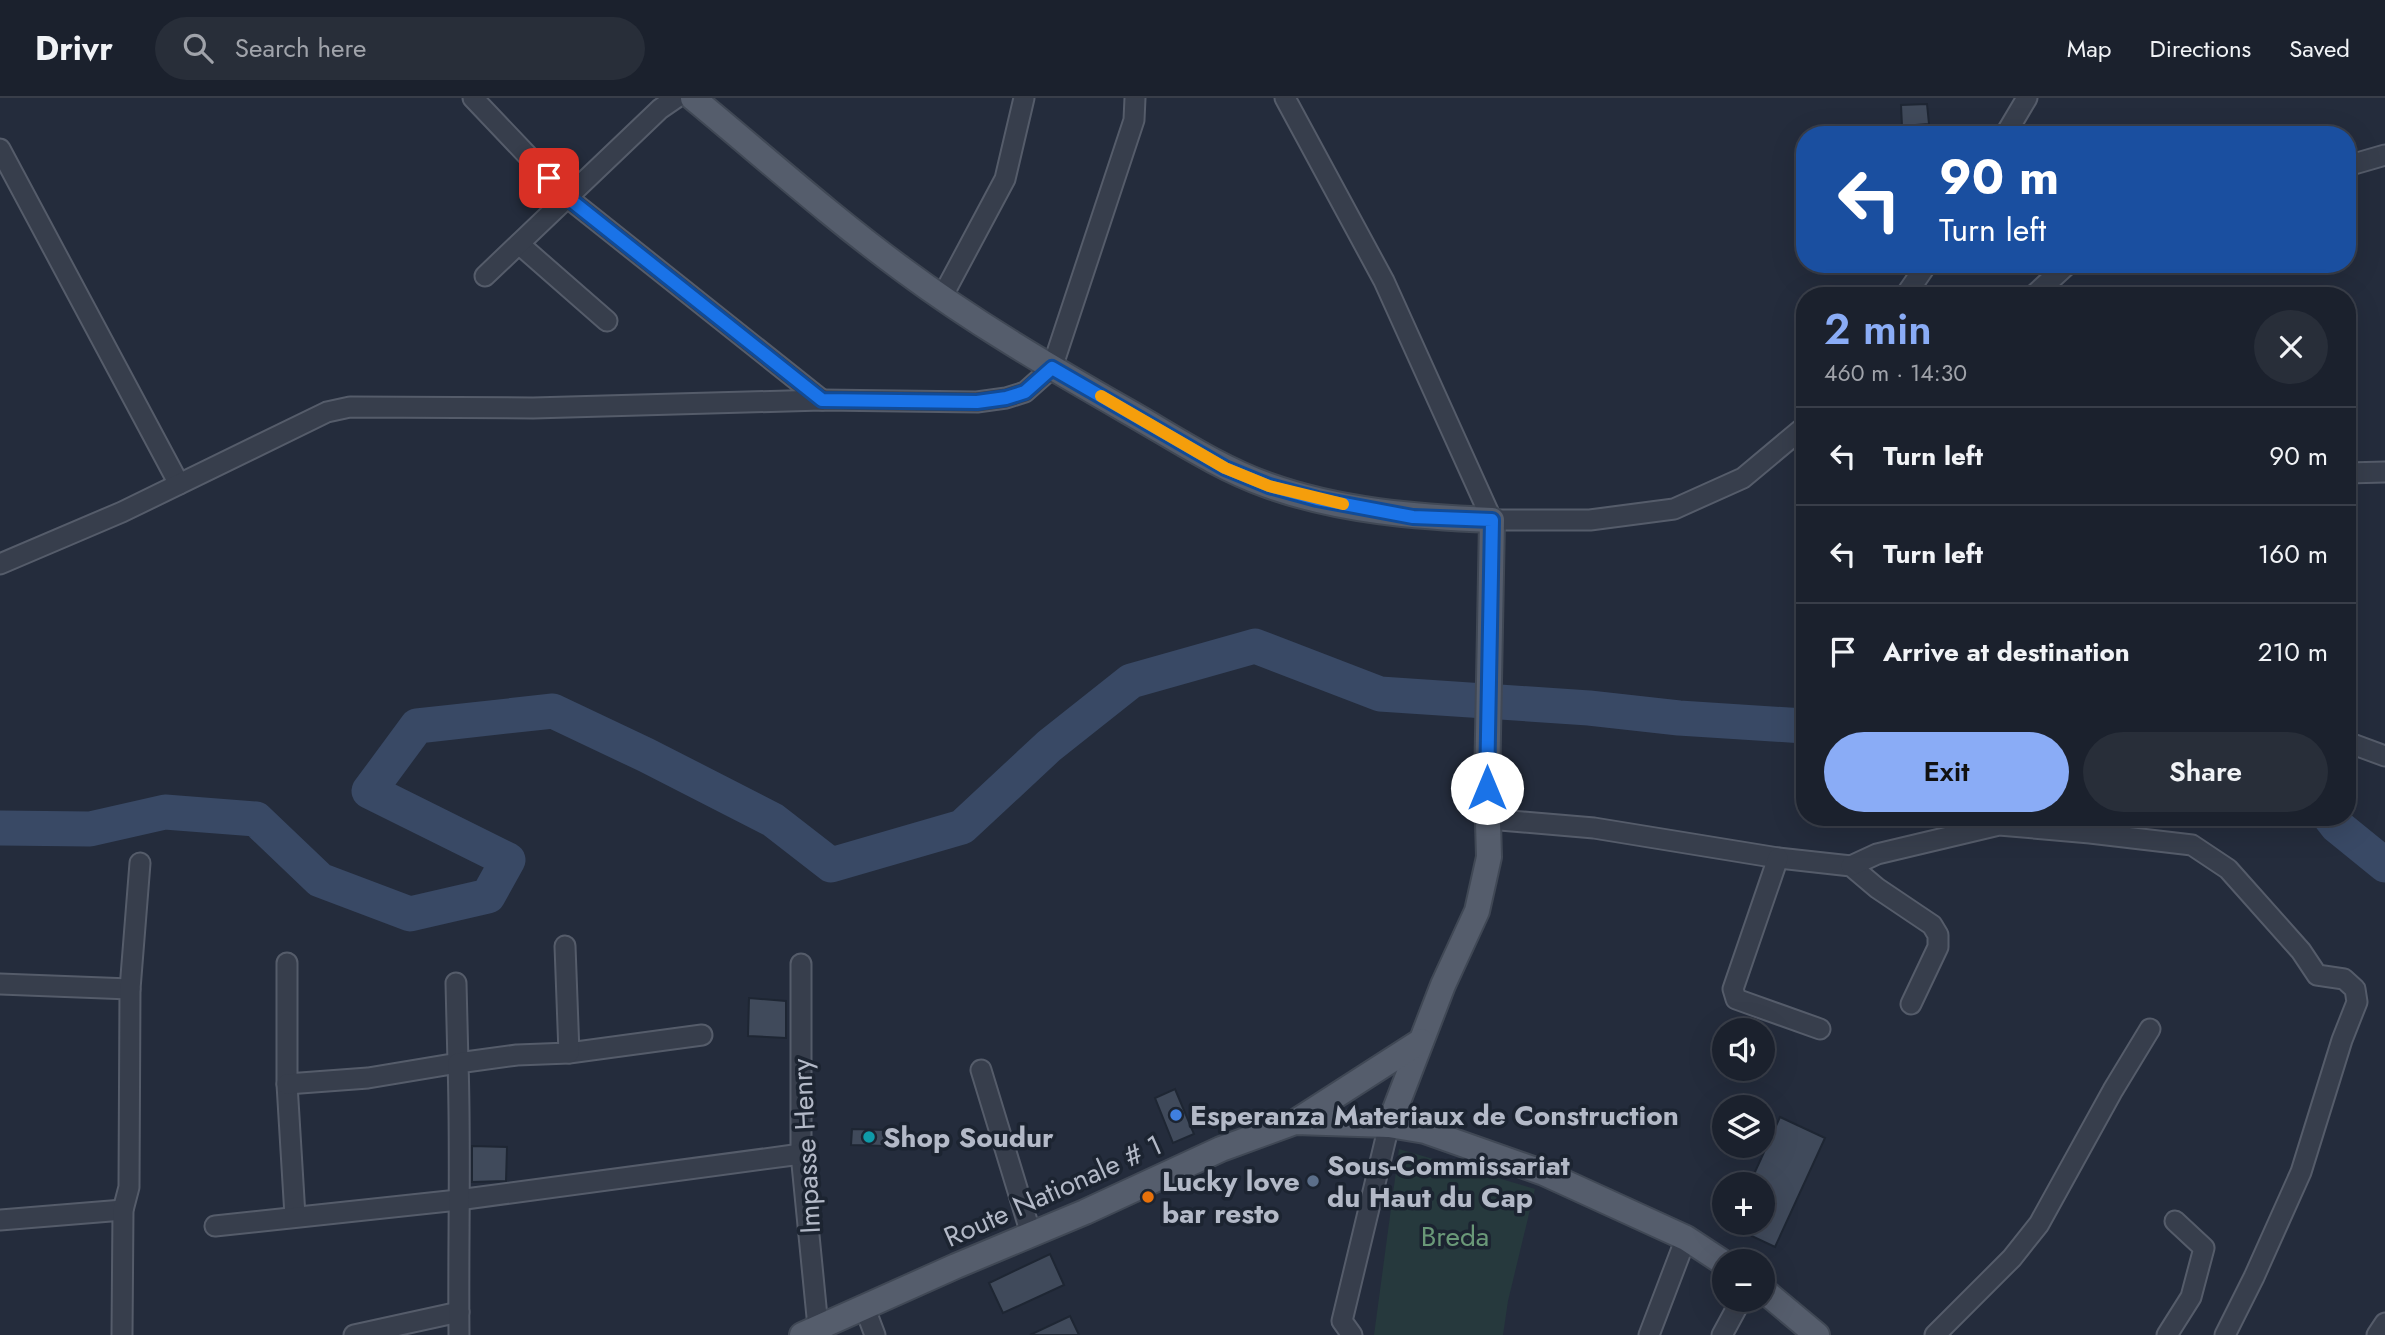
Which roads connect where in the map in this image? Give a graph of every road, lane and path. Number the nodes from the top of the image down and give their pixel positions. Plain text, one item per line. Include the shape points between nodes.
1 (473, 98) edge
2 (676, 98) edge
3 (693, 98) edge
4 (1024, 98) edge
5 (1135, 98) edge
6 (1285, 98) edge
7 (2027, 98) edge
8 (2010, 126) edge
9 (0, 149) edge
10 (2385, 155) edge
11 (2356, 163) edge
12 (568, 198) junction
13 (519, 244) junction
14 (2058, 273) edge
15 (485, 276) dead end
16 (2043, 287) edge
17 (942, 297) junction
18 (607, 321) dead end
19 (1052, 368) junction
20 (822, 400) junction
21 (1796, 434) edge
22 (2385, 472) edge
23 (2356, 473) edge
24 (179, 484) junction
25 (1492, 520) junction
26 (0, 564) edge
27 (2356, 745) edge
28 (2385, 756) edge
29 (1488, 819) junction
30 (1995, 826) edge
31 (2010, 826) edge
32 (1778, 858) junction
33 (140, 863) dead end
34 (1851, 866) junction
35 (565, 946) dead end
36 (287, 963) dead end
37 (801, 964) dead end
38 (456, 983) dead end
39 (0, 984) edge
40 (130, 989) junction
41 (1911, 1004) dead end
42 (1820, 1029) dead end
43 (2150, 1030) dead end
44 (702, 1035) dead end
45 (1421, 1041) junction
46 (569, 1053) junction
47 (458, 1062) junction
48 (981, 1070) dead end
49 (287, 1084) junction
50 (1294, 1122) junction
51 (1389, 1125) junction
52 (801, 1154) junction
53 (458, 1200) junction
54 (123, 1210) junction
55 (295, 1216) junction
56 (0, 1220) edge
57 (2175, 1221) dead end
58 (215, 1226) dead end
59 (1031, 1234) junction
60 (1686, 1238) junction
61 (1712, 1254) edge
62 (1775, 1300) edge
63 (864, 1306) junction
64 (459, 1312) junction
65 (1734, 1312) edge
66 (2385, 1324) edge
67 (810, 1331) edge
68 (122, 1335) edge
69 (354, 1335) edge
70 (460, 1335) edge
71 (875, 1335) edge
72 (1352, 1335) edge
73 (1649, 1335) edge
74 (1722, 1335) edge
75 (1817, 1335) edge
76 (1935, 1335) edge
77 (2167, 1335) edge
78 (2225, 1335) edge
79 (2378, 1335) edge

1 - 12 street
2 - 12 street
3 - 17 main road via 850,228
4 - 17 street via 1005,179
5 - 19 street via 1133,120
6 - 25 street via 1384,281
7 - 8 street
9 - 24 street
10 - 11 street
12 - 13 street
12 - 20 street
13 - 15 street
13 - 18 street
14 - 16 street
17 - 19 main road
19 - 20 street via 1025,392 1006,398 977,402
19 - 25 main road via 1225,468 1269,486 1413,517
20 - 24 street via 533,408 350,407 327,412
21 - 25 street via 1742,478 1674,509 1590,520
22 - 23 street
24 - 26 street
25 - 29 main road
27 - 28 street
29 - 32 street via 1594,828
29 - 45 main road via 1489,857 1477,911
30 - 34 street via 1877,854
31 - 78 street via 2192,845 2228,869 2317,975 2344,979 2355,989 2357,1002 2301,1172
32 - 34 street
32 - 42 street via 1733,993 1736,999
33 - 40 street
34 - 41 street via 1932,925 1938,935 1938,947
35 - 46 street
36 - 49 street
37 - 52 street, Impasse Henry
38 - 47 street
39 - 40 street
40 - 54 street via 129,1187
43 - 76 street via 2039,1224 2012,1258
44 - 46 street
45 - 50 main road
45 - 51 main road
46 - 47 street
47 - 49 street via 368,1078
47 - 53 street
48 - 59 street
49 - 55 street
50 - 51 main road, Route Nationale # 1
50 - 59 main road, Route Nationale # 1 via 1221,1149
51 - 60 main road, Route Nationale # 1 via 1425,1131 1544,1173
51 - 72 street via 1342,1321
52 - 53 street
52 - 67 street, Impasse Henry
53 - 55 street
53 - 64 street
54 - 56 street
54 - 68 street
55 - 58 street
57 - 77 street via 2204,1248 2191,1297
59 - 63 main road, Route Nationale # 1
60 - 61 main road, Route Nationale # 1
60 - 73 street
62 - 75 main road
63 - 67 main road, Route Nationale # 1
63 - 71 street
64 - 69 street
64 - 70 street
65 - 74 street
66 - 79 street

